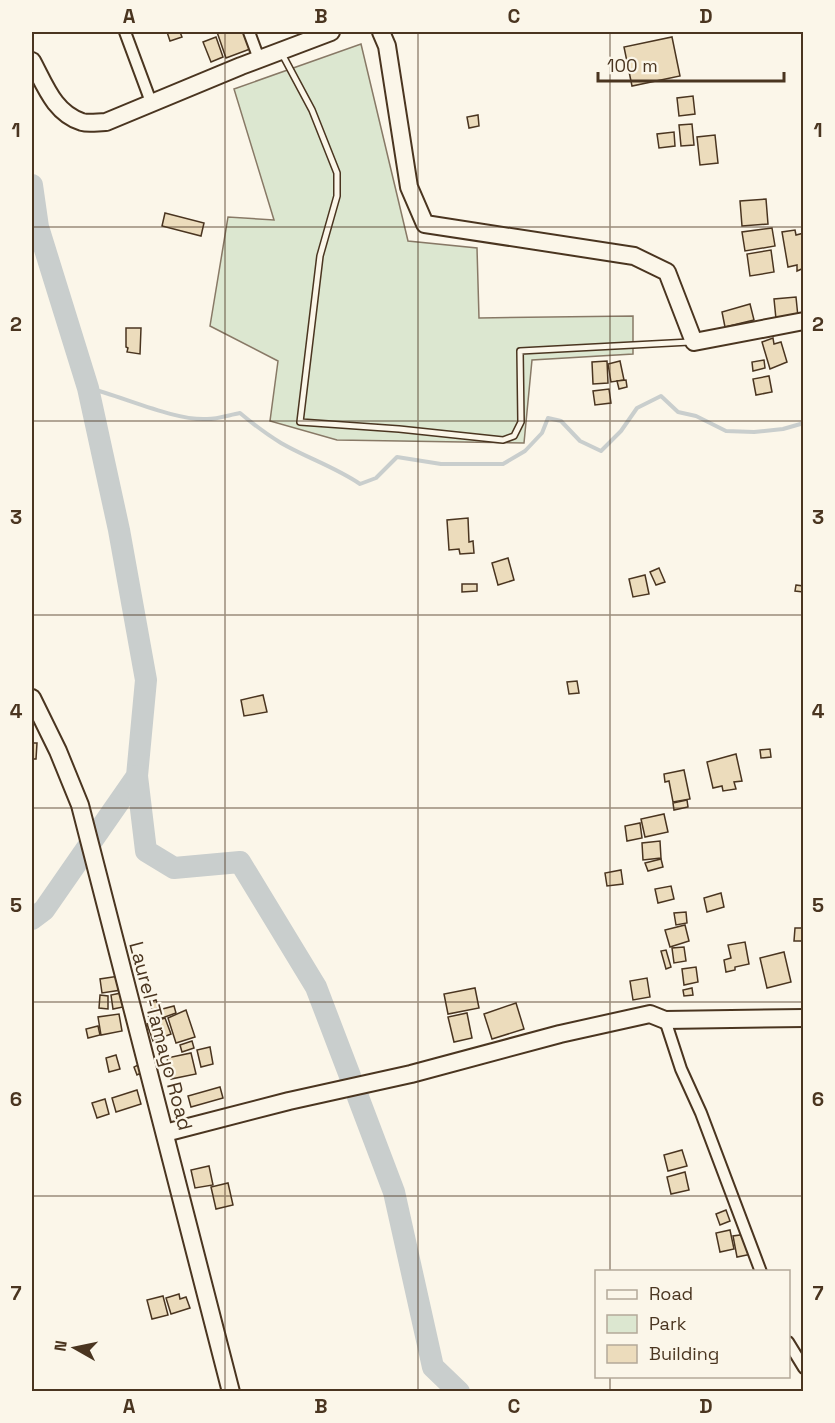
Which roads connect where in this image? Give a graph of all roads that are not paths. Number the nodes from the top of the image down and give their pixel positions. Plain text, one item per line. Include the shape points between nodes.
1 (125, 32) edge
2 (249, 32) edge
3 (331, 32) edge
4 (381, 32) edge
5 (280, 51) junction
6 (259, 59) junction
7 (32, 61) edge
8 (151, 102) junction
9 (804, 321) edge
10 (694, 342) junction
11 (32, 698) edge
12 (804, 1018) edge
13 (665, 1020) junction
14 (165, 1133) junction
15 (760, 1270) edge
16 (790, 1344) edge
17 (804, 1368) edge
18 (231, 1392) edge

1 - 8 street
2 - 6 street
3 - 5 street
4 - 10 street via 387,46 409,187 425,224 634,255 667,272
5 - 6 street
5 - 10 lane via 312,110 337,173 337,196 320,256 300,422 503,440 514,436 520,422 520,351
6 - 8 street
7 - 8 street via 62,112 84,122 106,122
9 - 10 street
11 - 14 street, Laurel-Tamayo Road via 80,805
12 - 13 street
13 - 14 street via 650,1014 571,1031
13 - 15 street
14 - 18 street, Laurel-Tamayo Road
16 - 17 street

